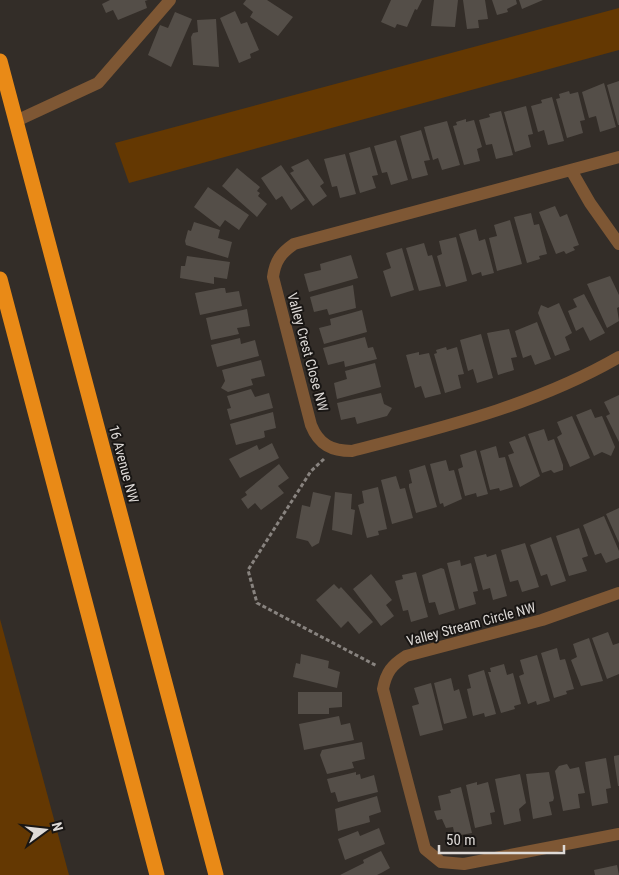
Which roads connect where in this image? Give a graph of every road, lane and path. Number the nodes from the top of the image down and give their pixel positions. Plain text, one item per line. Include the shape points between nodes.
1 (170, 0) edge
2 (0, 61) edge
3 (16, 122) junction
4 (619, 158) edge
5 (571, 170) junction
6 (619, 244) edge
7 (0, 280) edge
8 (619, 357) edge
9 (333, 449) junction
10 (619, 594) edge
11 (388, 672) junction
12 (619, 834) edge
13 (157, 875) edge
14 (216, 875) edge

1 - 3 street via 98,83
2 - 3 highway, 16 Avenue NW
3 - 14 highway, 16 Avenue NW
4 - 5 street, Valley Crest Close NW
5 - 6 street
5 - 9 street, Valley Crest Close NW via 294,244 282,253 274,271 276,292 311,425 320,440
7 - 13 highway
8 - 9 street via 576,380 512,406 352,451
9 - 11 path via 311,471 248,570 257,603
10 - 11 street, Valley Stream Circle NW via 542,620 406,656
11 - 12 street via 383,689 384,700 418,828 425,849 433,856 442,862 464,864

